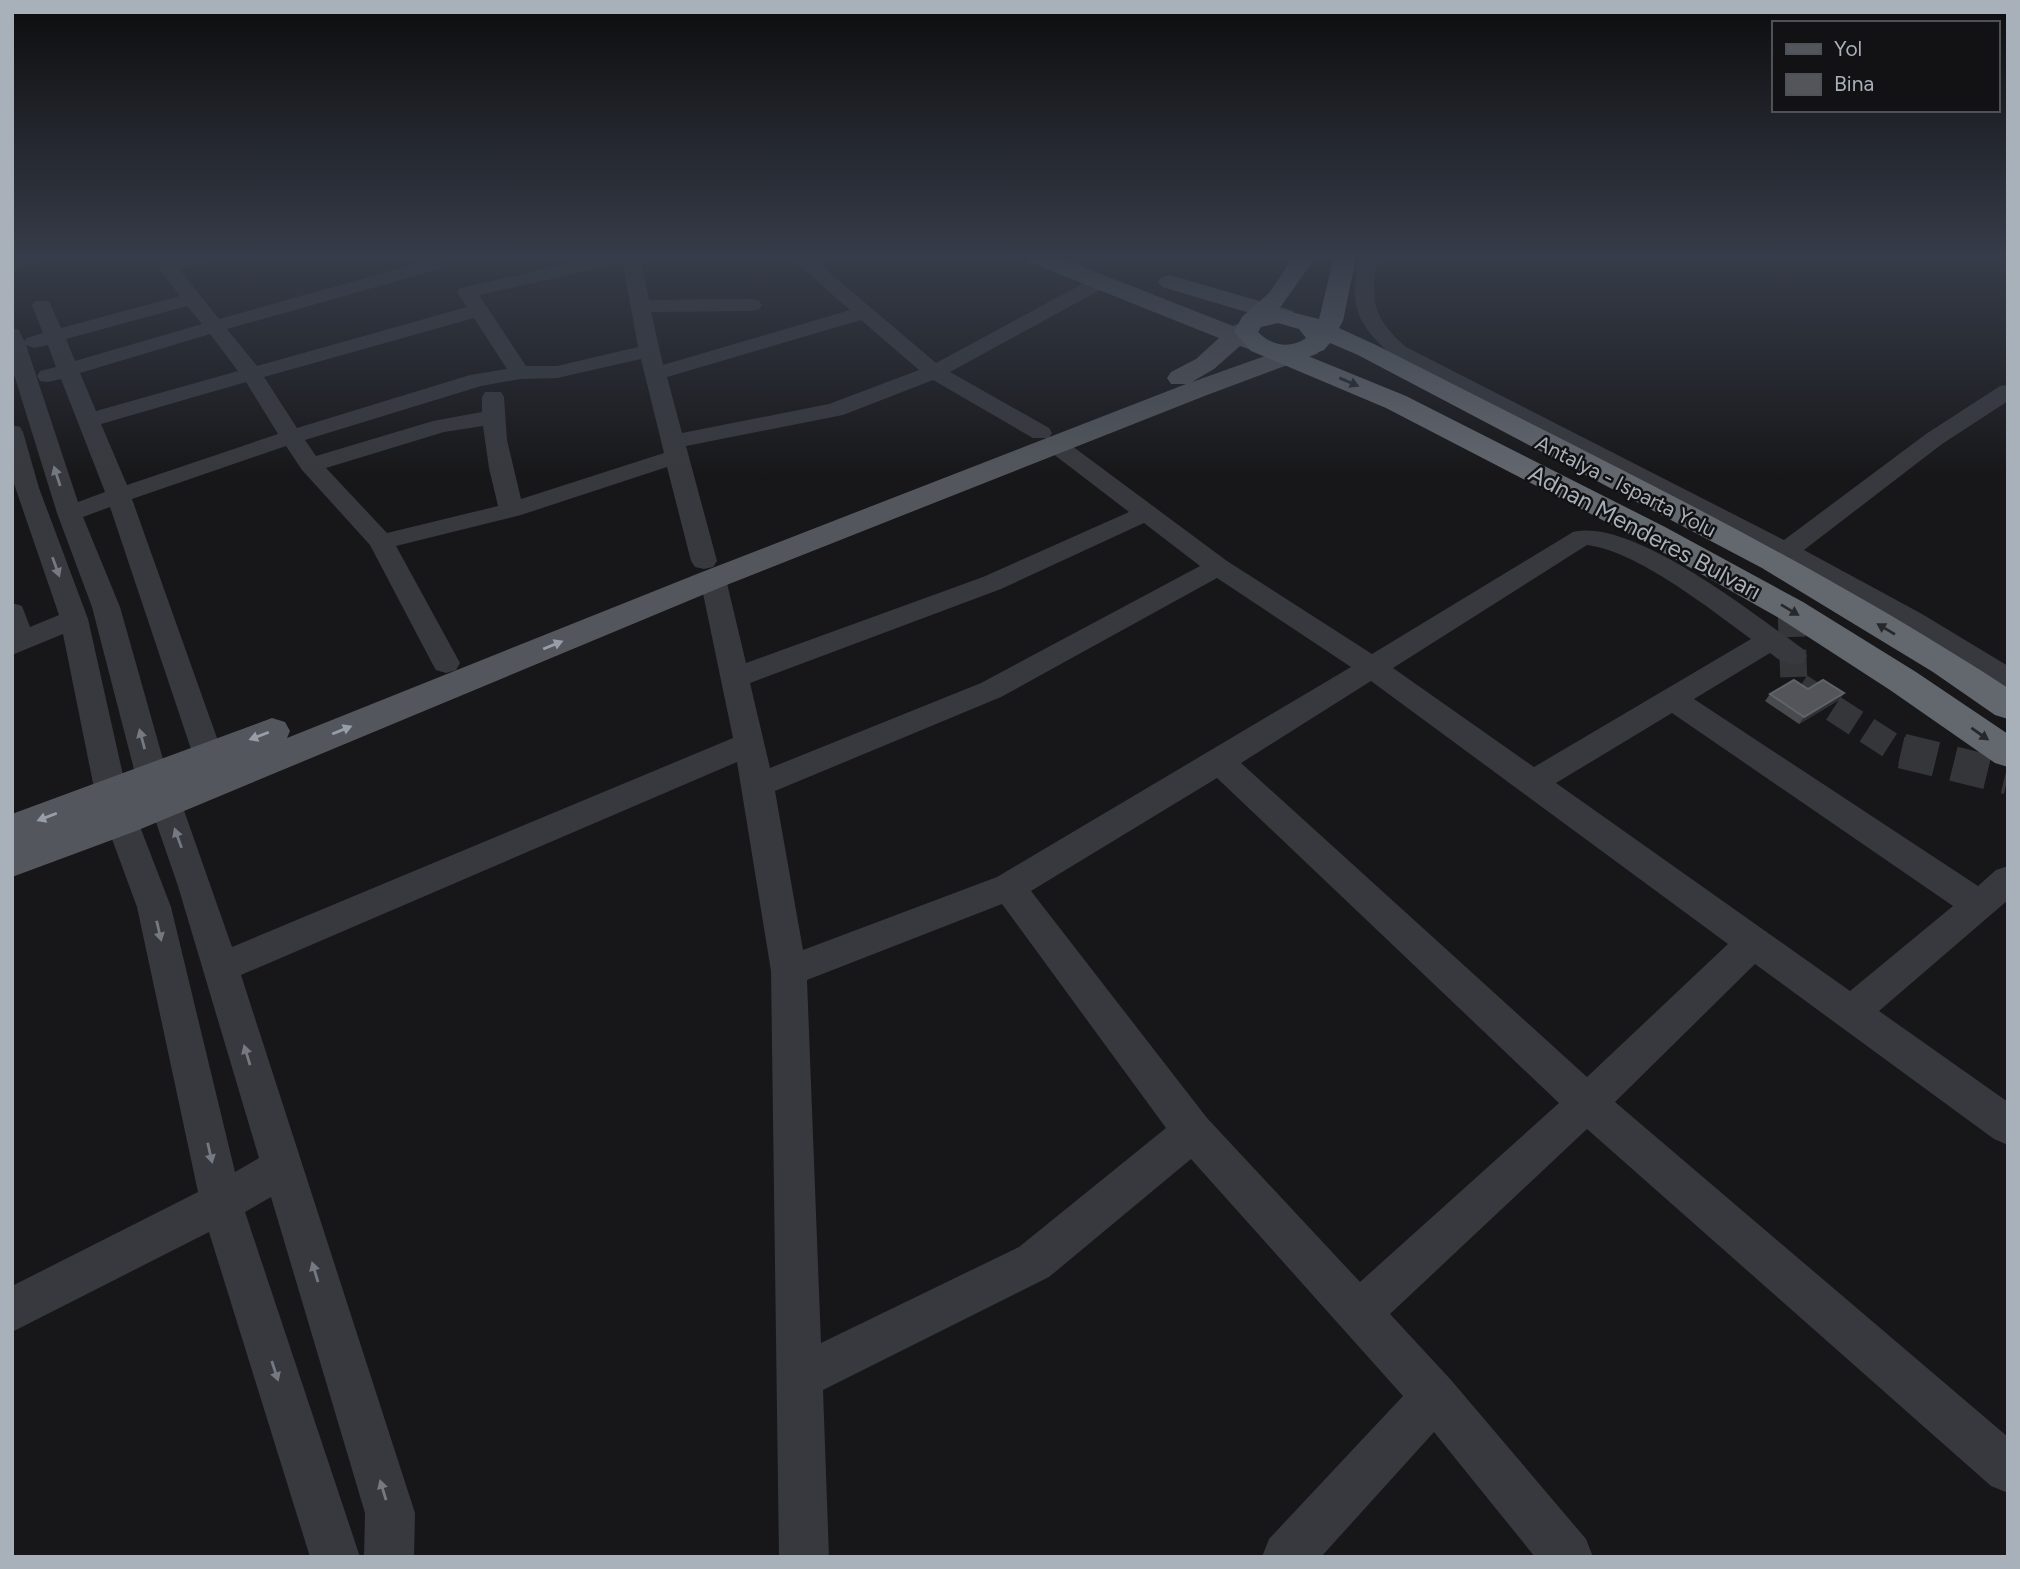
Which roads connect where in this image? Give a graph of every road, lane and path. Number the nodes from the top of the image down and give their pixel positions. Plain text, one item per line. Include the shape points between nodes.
1 (53, 330) edge
2 (76, 330) edge
3 (202, 330) edge
4 (219, 330) edge
5 (406, 330) edge
6 (492, 330) edge
7 (645, 330) edge
8 (804, 330) edge
9 (883, 330) edge
10 (1011, 330) edge
11 (1266, 330) edge
12 (1271, 330) edge
13 (1280, 330) edge
14 (1288, 330) edge
15 (1377, 330) edge
16 (1279, 334) junction
17 (55, 336) junction
18 (13, 343) edge
19 (649, 351) junction
20 (68, 370) junction
21 (934, 372) junction
22 (251, 373) junction
23 (520, 373) junction
24 (655, 374) junction
25 (494, 378) junction
26 (26, 383) junction
27 (2008, 391) edge
28 (493, 417) junction
29 (89, 420) junction
30 (12, 432) edge
31 (291, 437) junction
32 (1048, 439) junction
33 (675, 449) junction
34 (310, 465) junction
35 (20, 490) edge
36 (119, 496) junction
37 (512, 510) junction
38 (69, 513) junction
39 (1146, 513) junction
40 (381, 542) junction
41 (1780, 557) junction
42 (1218, 567) junction
43 (709, 570) junction
44 (12, 612) edge
45 (74, 619) junction
46 (16, 645) edge
47 (446, 663) junction
48 (1372, 667) junction
49 (734, 678) junction
50 (2008, 678) edge
51 (1672, 699) junction
52 (2008, 706) edge
53 (749, 744) junction
54 (2008, 753) edge
55 (208, 755) junction
56 (1219, 762) junction
57 (1532, 783) junction
58 (758, 785) junction
59 (159, 790) junction
60 (117, 806) junction
61 (12, 830) edge
62 (12, 862) edge
63 (2008, 880) edge
64 (1009, 887) junction
65 (1978, 904) junction
66 (1754, 942) junction
67 (220, 968) junction
68 (789, 971) junction
69 (1852, 1012) junction
70 (1587, 1103) junction
71 (2008, 1126) edge
72 (1193, 1132) junction
73 (282, 1168) junction
74 (221, 1203) junction
75 (12, 1310) edge
76 (1359, 1313) junction
77 (798, 1378) junction
78 (1435, 1396) junction
79 (2008, 1469) edge
80 (335, 1557) edge
81 (389, 1557) edge
82 (804, 1557) edge
83 (1287, 1557) edge
84 (1568, 1557) edge

1 - 17 street
2 - 17 street
3 - 20 street
4 - 22 street
5 - 22 street
6 - 23 street
7 - 19 street
8 - 24 street
9 - 21 street
10 - 21 street
11 - 16 main road, Adnan Menderes Bulvarı
12 - 16 main road, Adnan Menderes Bulvarı
13 - 16 highway
14 - 16 highway
15 - 41 street via 1399,351
16 - 32 main road
16 - 32 main road
16 - 41 highway, Antalya - Isparta Yolu
16 -> 54 highway, Adnan Menderes Bulvarı via 1791,610
17 - 18 street
17 - 20 street
18 - 26 street
19 - 23 street via 556,372
19 - 24 street
20 - 26 street
20 - 29 street
21 - 32 street
21 - 33 street via 835,410
22 - 29 street
22 - 31 street
23 - 25 street
24 - 33 street
25 - 28 street
25 - 31 street
38 -> 26 street
27 - 41 street via 1934,439
28 - 34 street via 441,426
28 - 37 street
29 - 36 street
30 - 35 street
31 - 34 street
31 - 36 street
32 - 39 street
32 - 43 main road
33 - 37 street
33 - 43 street
34 - 40 street
35 -> 45 street
36 - 38 street
36 - 55 street
37 - 40 street
59 -> 38 street via 106,607
39 - 42 street
39 - 49 street via 992,583
40 - 47 street
41 - 50 street via 1912,620
52 -> 41 highway, Antalya - Isparta Yolu
42 - 48 street
42 - 58 street via 991,690
43 - 47 main road
43 - 49 street
59 -> 43 main road
44 - 46 street
45 - 46 street
45 - 60 street
47 -> 55 main road
48 - 51 street via 1582,537 1609,540 1689,581 1782,648
48 - 56 street
48 - 57 street
49 - 53 street
51 - 57 street
51 - 65 street
53 - 58 street
53 - 67 street
55 - 59 main road
56 - 64 street
56 - 70 street
57 - 66 street
58 - 68 street
59 - 60 main road
67 -> 59 street
60 -> 61 main road
60 - 62 main road
60 -> 74 street via 154,907
63 - 65 street
64 - 68 street
64 - 72 street
65 - 69 street
66 - 69 street
66 - 70 street
73 -> 67 street
68 - 77 street
69 - 71 street
70 - 76 street
70 - 79 street
72 - 76 street
72 - 77 street via 1034,1262
73 - 74 street
81 -> 73 street via 390,1513
74 - 75 street
74 -> 80 street
76 - 78 street
77 - 82 street
78 - 83 street
78 - 84 street

